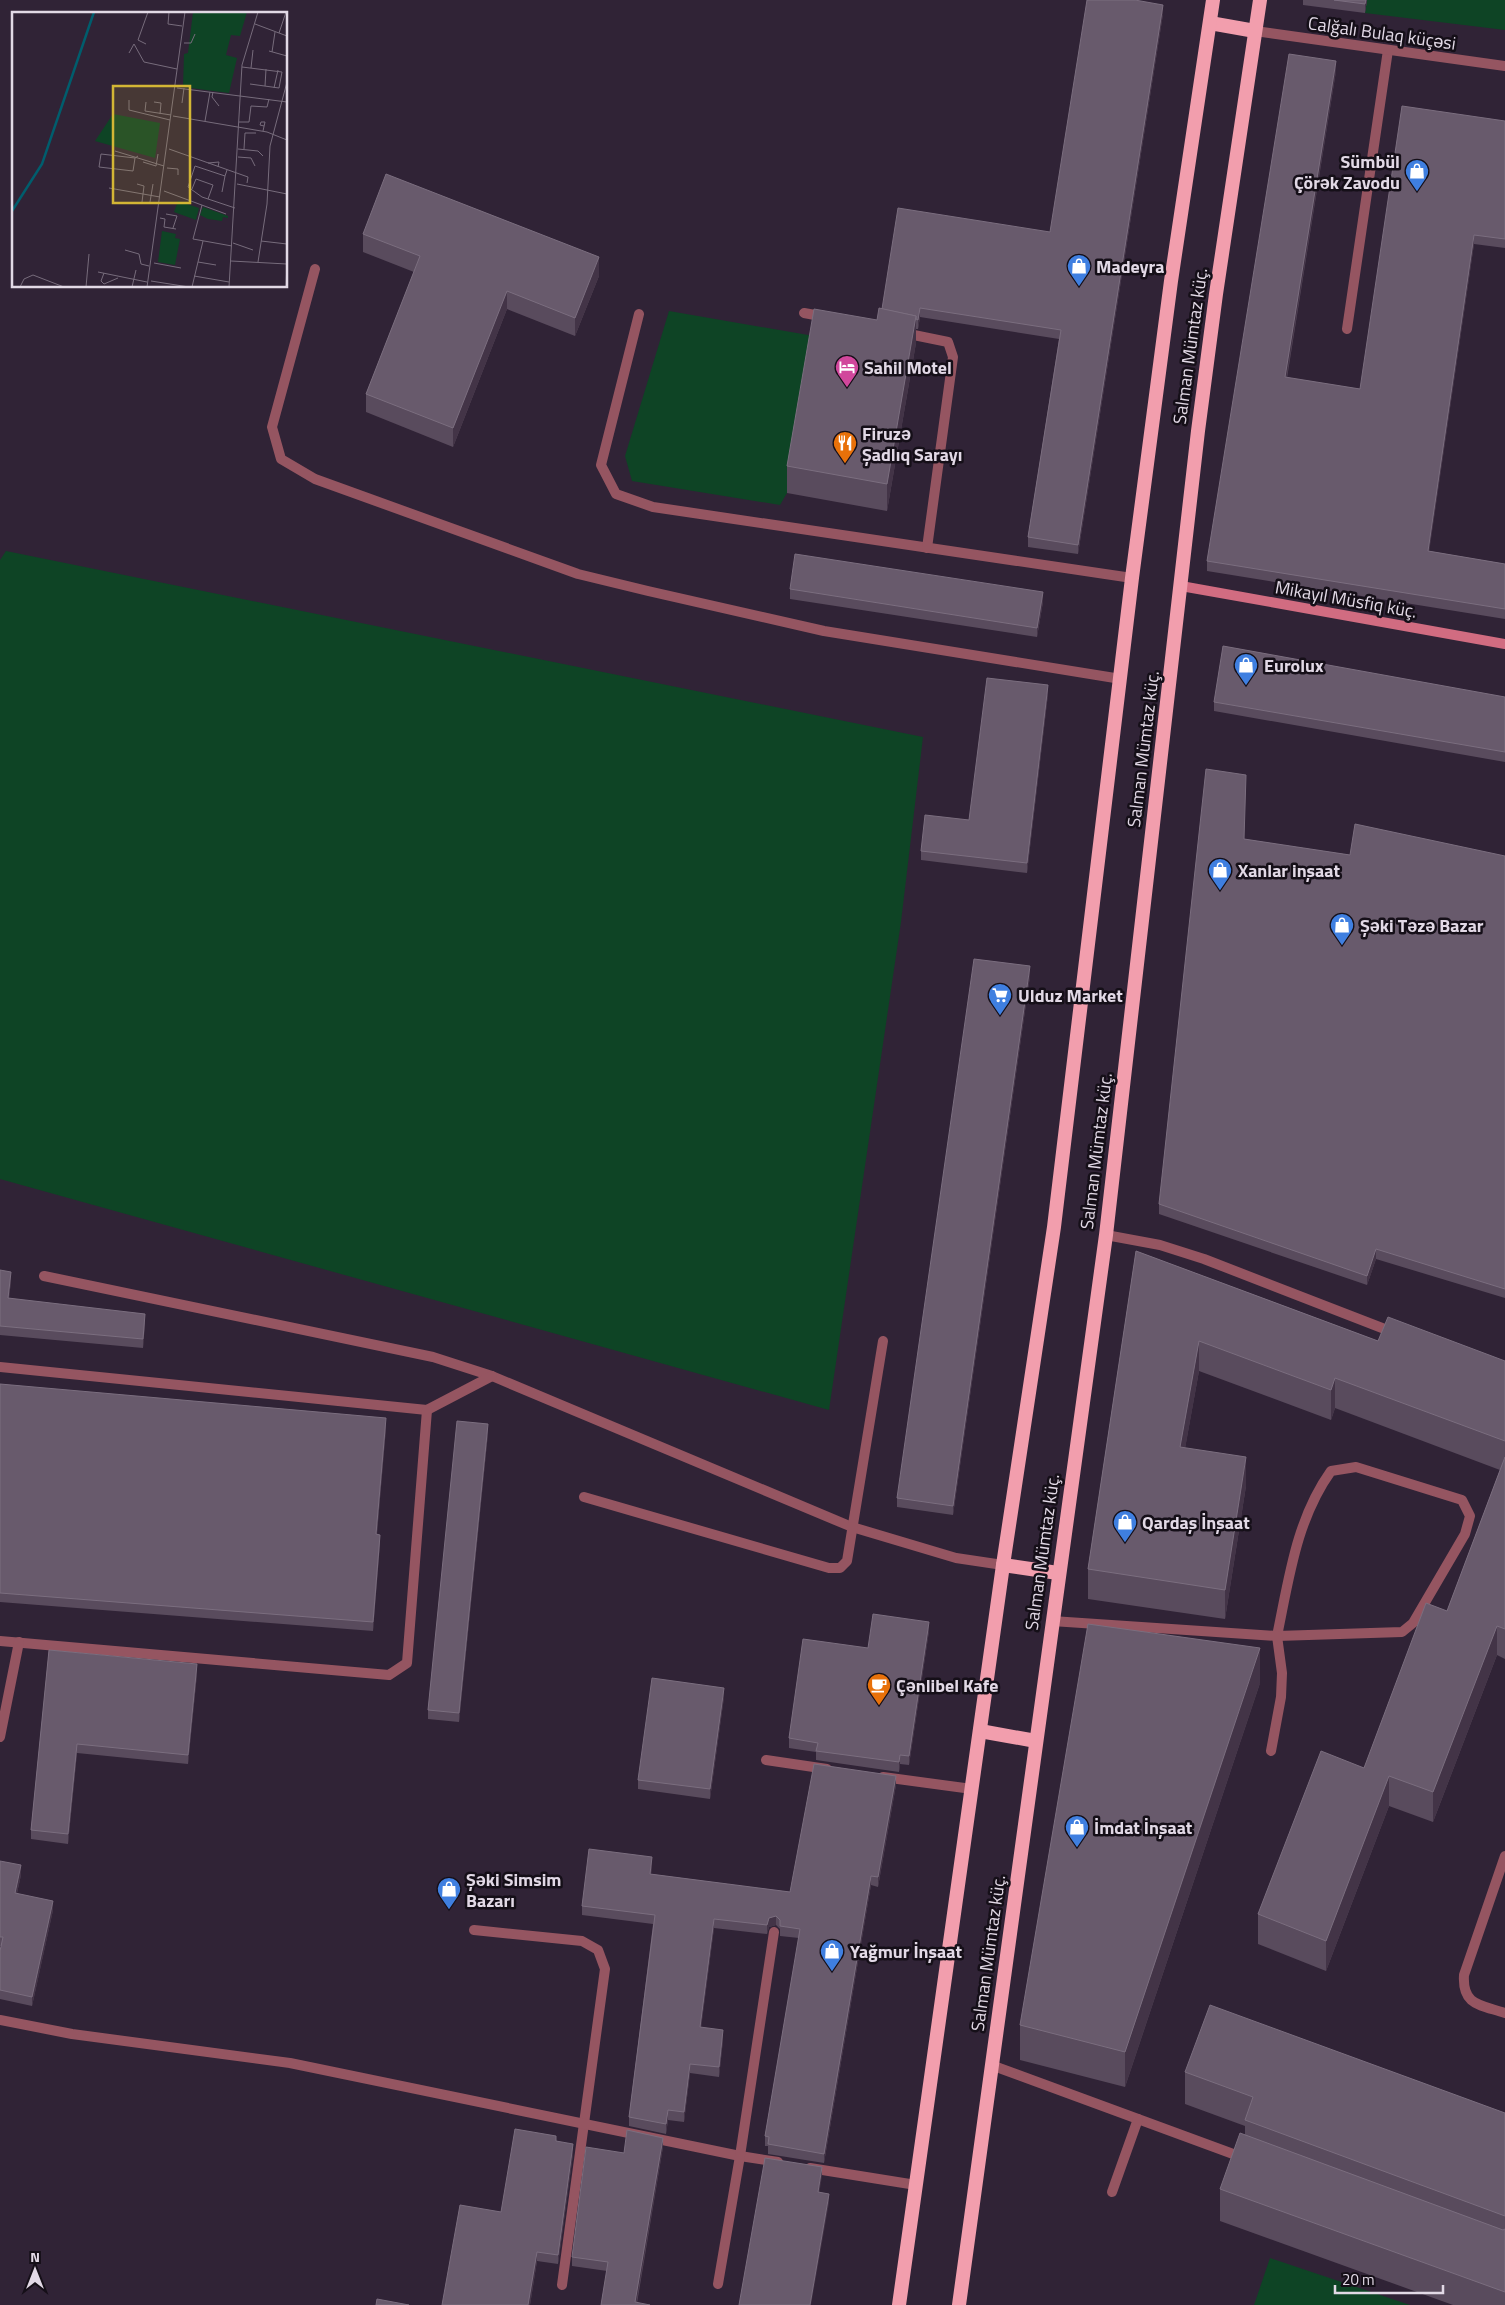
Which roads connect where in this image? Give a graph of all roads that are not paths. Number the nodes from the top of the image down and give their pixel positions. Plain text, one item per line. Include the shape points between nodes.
1 (1213, 0) edge
2 (1260, 0) edge
3 (1210, 23) junction
4 (1255, 31) junction
5 (1388, 50) junction
6 (1505, 66) edge
7 (315, 269) dead end
8 (804, 313) dead end
9 (639, 314) dead end
10 (833, 319) edge
11 (1347, 329) dead end
12 (890, 330) edge
13 (927, 548) junction
14 (1132, 578) junction
15 (1181, 586) junction
16 (1505, 644) edge
17 (1121, 679) junction
18 (1106, 1235) junction
19 (44, 1276) dead end
20 (1405, 1337) edge
21 (883, 1341) dead end
22 (0, 1367) edge
23 (492, 1376) junction
24 (427, 1410) junction
25 (584, 1496) dead end
26 (852, 1527) junction
27 (1003, 1566) junction
28 (1058, 1573) junction
29 (1052, 1621) junction
30 (1277, 1636) junction
31 (0, 1640) edge
32 (19, 1642) junction
33 (980, 1731) junction
34 (0, 1737) edge
35 (1036, 1741) junction
36 (1271, 1751) dead end
37 (766, 1760) dead end
38 (834, 1770) edge
39 (874, 1775) edge
40 (972, 1789) junction
41 (1505, 1856) edge
42 (474, 1930) dead end
43 (774, 1932) dead end
44 (1505, 2013) edge
45 (0, 2020) edge
46 (992, 2065) junction
47 (1138, 2119) junction
48 (740, 2156) junction
49 (1257, 2164) edge
50 (916, 2185) junction
51 (1112, 2192) dead end
52 (718, 2284) dead end
53 (562, 2285) dead end
54 (899, 2305) edge
55 (959, 2305) edge

1 - 3 highway
2 - 4 highway, Salman Mümtaz küç.
3 - 4 highway
3 - 14 highway via 1171,281
4 - 5 street, Calğalı Bulaq küçəsi
4 - 15 highway, Salman Mümtaz küç. via 1216,294
5 - 6 street, Calğalı Bulaq küçəsi
5 - 11 street
7 - 17 street via 272,427 281,459 315,480 578,574 824,630
8 - 10 street
9 - 13 street via 601,465 616,494 653,507
12 - 13 street via 948,342 953,357
13 - 14 street
14 - 17 highway
15 - 16 main road, Mikayıl Müsfiq küç.
15 - 18 highway, Salman Mümtaz küç.
17 - 27 highway via 1054,1228
18 - 20 street via 1160,1245 1204,1259
18 - 28 highway, Salman Mümtaz küç.
19 - 23 street via 433,1357
21 - 26 street
22 - 24 street
23 - 24 street
23 - 26 street
24 - 32 street via 407,1662 388,1674
25 - 26 street via 829,1568 840,1568 847,1561
26 - 27 street via 956,1558
27 - 28 highway
27 - 33 highway
28 - 29 highway, Salman Mümtaz küç.
29 - 30 street
29 - 35 highway, Salman Mümtaz küç.
30 - 30 street via 1302,1525 1319,1488 1331,1471 1356,1467 1462,1500 1470,1516 1465,1534 1413,1623 1402,1632
30 - 36 street via 1282,1673 1281,1697
31 - 32 street
32 - 34 street
33 - 35 highway
33 - 40 highway
35 - 46 highway, Salman Mümtaz küç.
37 - 38 street
39 - 40 street
40 - 50 highway
41 - 44 street via 1464,1975 1463,1990 1470,2001
42 - 53 street via 582,1941 598,1950 605,1969
43 - 48 street
45 - 48 street via 72,2034 290,2063
46 - 47 street
46 - 55 highway, Salman Mümtaz küç.
47 - 49 street
47 - 51 street
48 - 50 street
48 - 52 street
50 - 54 highway

